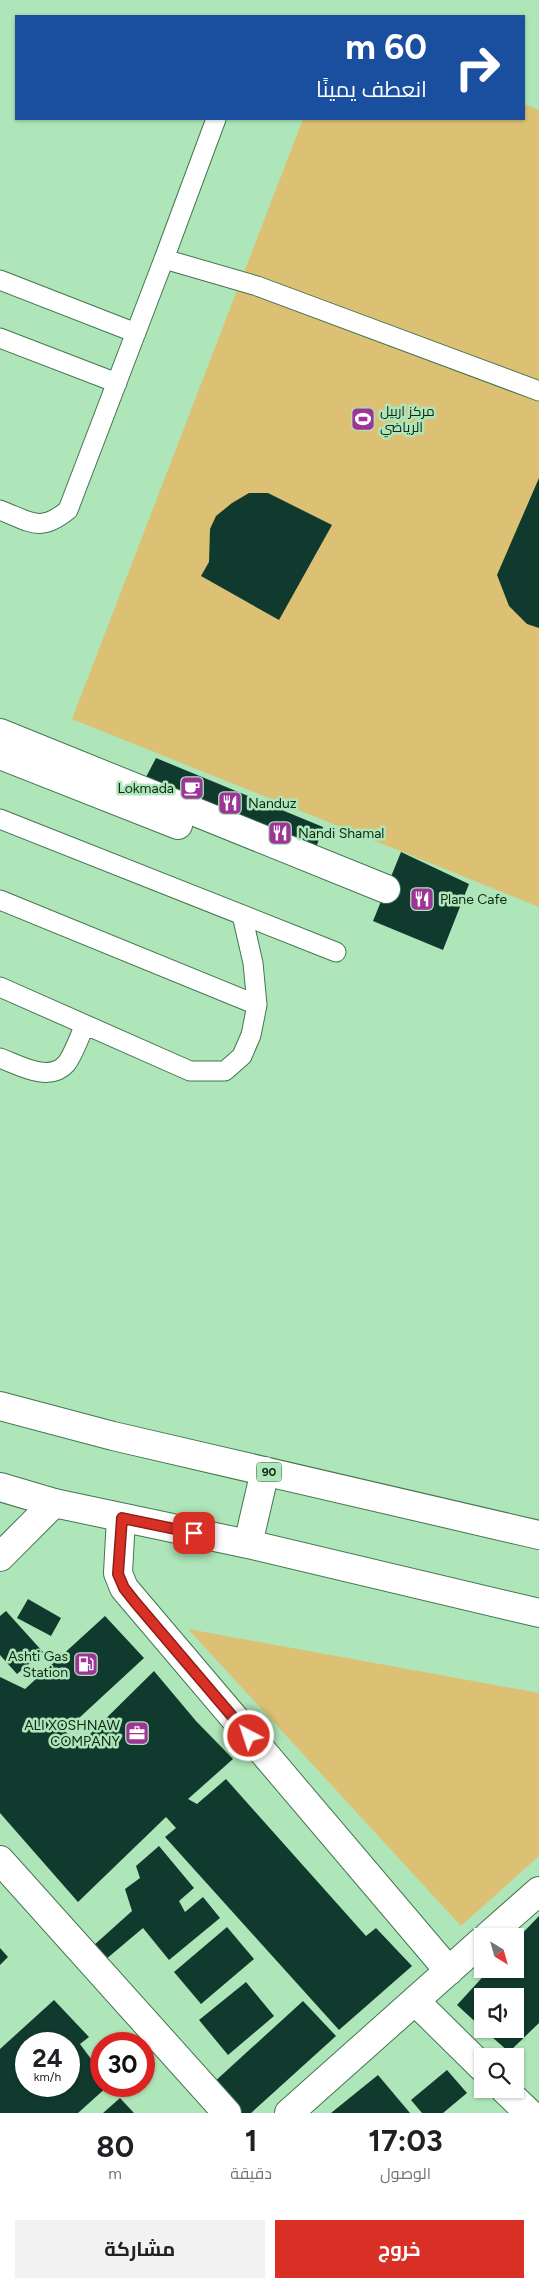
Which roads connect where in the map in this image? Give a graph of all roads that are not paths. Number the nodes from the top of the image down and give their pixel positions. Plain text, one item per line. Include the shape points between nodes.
1 (216, 120) edge
2 (164, 259) junction
3 (0, 280) edge
4 (136, 333) junction
5 (0, 338) edge
6 (117, 383) junction
7 (539, 390) edge
8 (0, 510) edge
9 (0, 733) edge
10 (0, 755) edge
11 (0, 819) edge
12 (343, 872) junction
13 (386, 889) dead end
14 (0, 900) edge
15 (242, 915) junction
16 (336, 952) dead end
17 (0, 987) edge
18 (257, 1005) junction
19 (85, 1025) junction
20 (0, 1058) edge
21 (0, 1406) edge
22 (264, 1471) junction
23 (0, 1487) edge
24 (54, 1503) junction
25 (122, 1518) junction
26 (539, 1535) edge
27 (248, 1544) junction
28 (0, 1557) edge
29 (539, 1612) edge
30 (0, 1860) edge
31 (539, 1890) edge
32 (497, 1928) edge
33 (474, 1948) edge
34 (449, 1971) junction
35 (416, 2002) junction
36 (474, 2059) edge
37 (513, 2098) edge
38 (227, 2113) edge
39 (289, 2113) edge
40 (529, 2113) edge

1 - 2 lane
2 - 4 lane
2 - 7 lane via 257,286
3 - 4 lane
4 - 6 lane
5 - 6 lane
6 - 8 lane via 68,510 54,521 38,524
9 - 12 main road
10 - 12 main road via 337,889
11 - 15 lane
12 - 13 main road
14 - 18 lane
15 - 16 lane
15 - 18 lane via 254,963
17 - 19 lane
18 - 19 lane via 251,1036 242,1056 226,1071 190,1071
19 - 20 lane via 66,1064 55,1071 42,1073
21 - 22 main road, 90
22 - 26 main road, 90
22 - 27 main road
23 - 24 main road
24 - 25 main road
24 - 28 main road
25 - 27 main road
25 - 34 main road via 118,1574 124,1588
27 - 29 main road
30 - 38 main road
31 - 32 main road
33 - 34 main road
34 - 35 main road
35 - 36 main road
35 - 39 main road
37 - 40 main road

